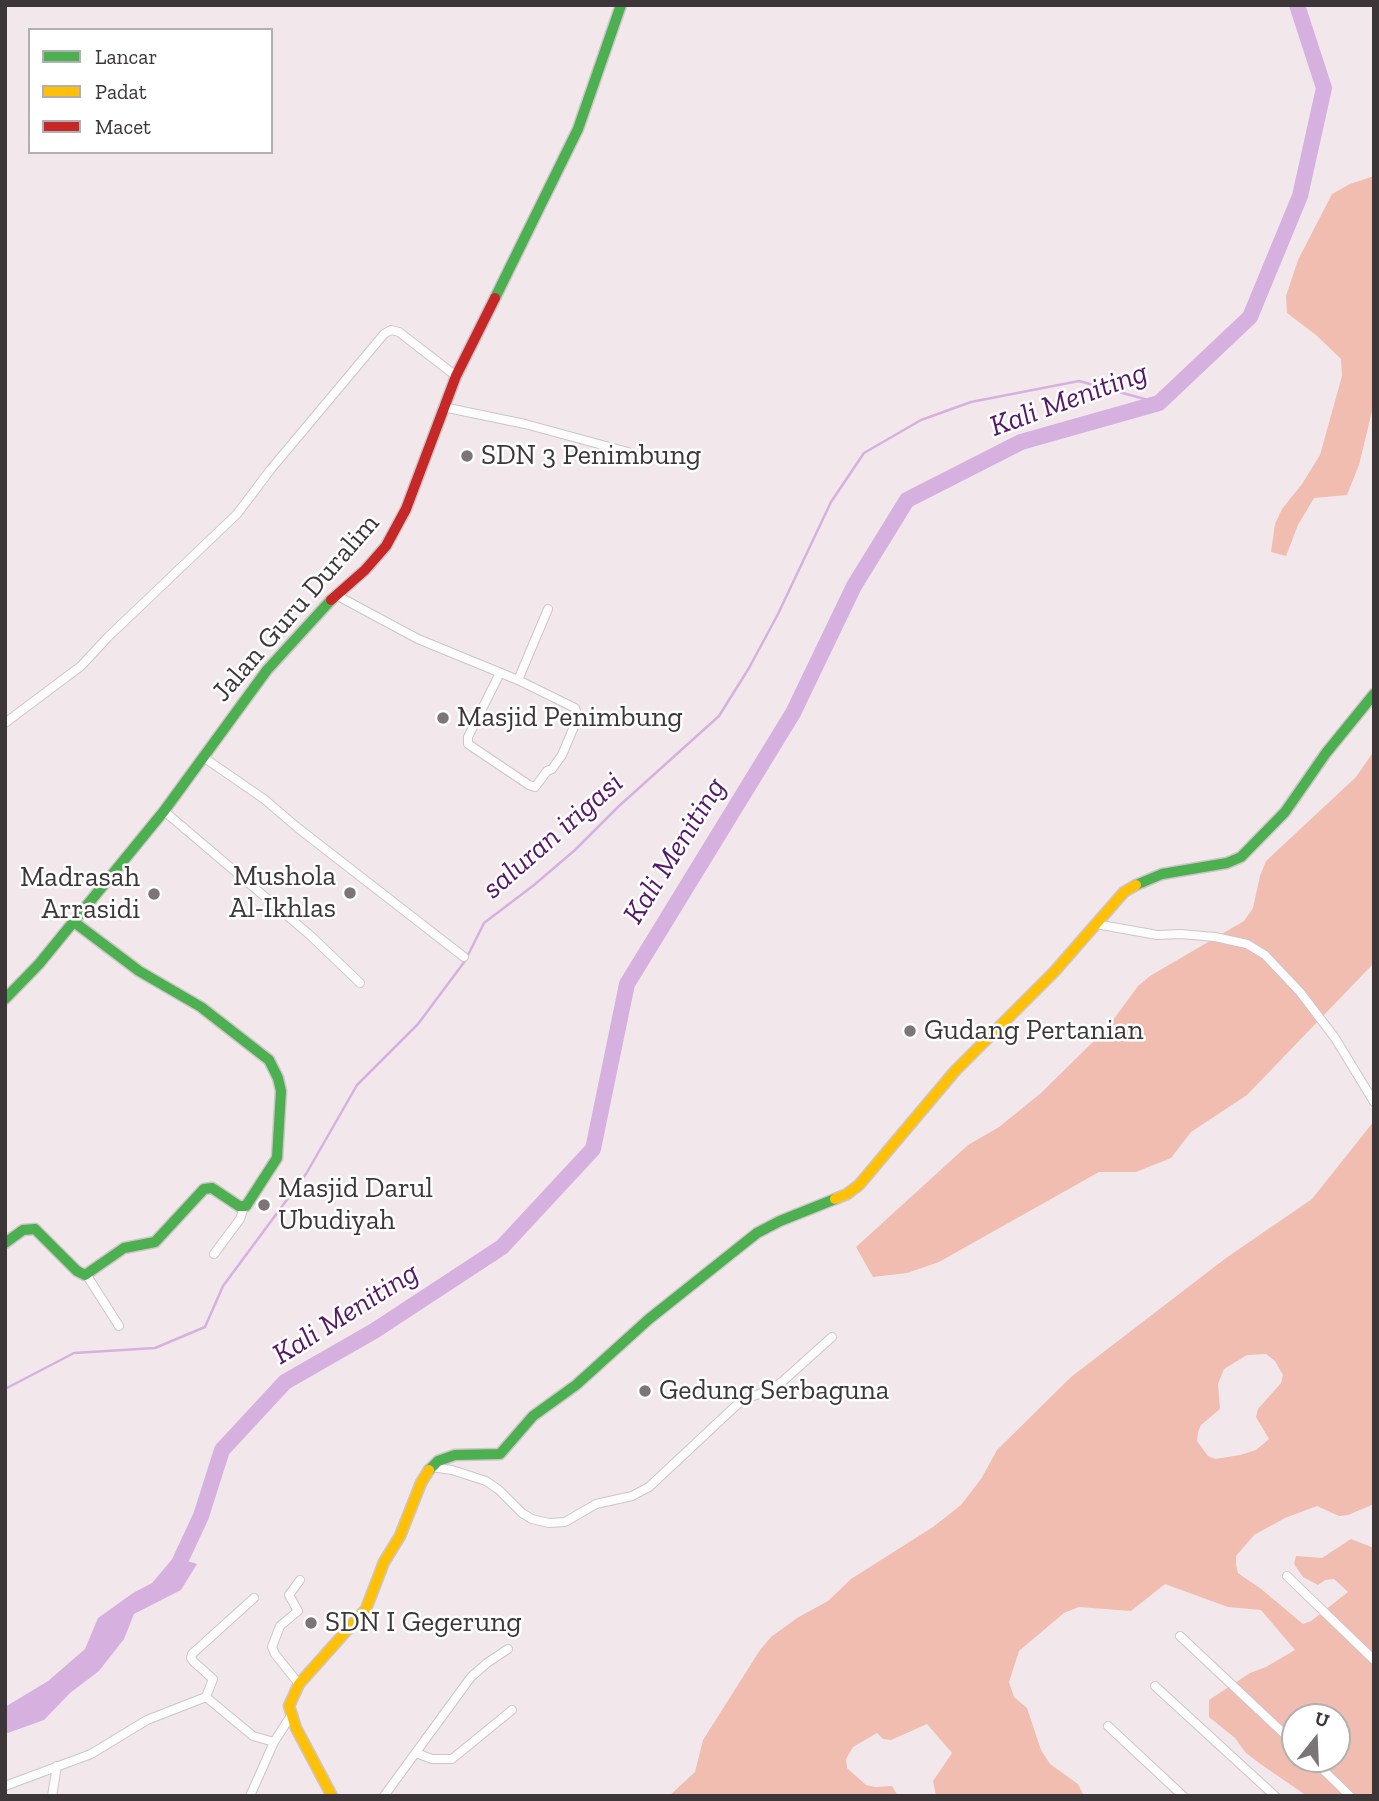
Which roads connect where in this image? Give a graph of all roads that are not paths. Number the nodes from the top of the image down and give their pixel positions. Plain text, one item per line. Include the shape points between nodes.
1 (621, 5) edge
2 (456, 376) junction
3 (443, 407) junction
4 (628, 452) dead end
5 (336, 595) junction
6 (548, 609) dead end
7 (500, 673) junction
8 (518, 680) junction
9 (1374, 694) edge
10 (5, 723) edge
11 (204, 757) junction
12 (164, 811) junction
13 (74, 922) junction
14 (1096, 924) junction
15 (464, 957) dead end
16 (360, 983) dead end
17 (5, 999) edge
18 (1374, 1102) edge
19 (244, 1207) junction
20 (5, 1243) edge
21 (214, 1254) dead end
22 (86, 1274) junction
23 (119, 1326) dead end
24 (832, 1337) dead end
25 (431, 1467) junction
26 (1287, 1576) dead end
27 (300, 1580) dead end
28 (254, 1598) dead end
29 (1180, 1636) dead end
30 (508, 1649) dead end
31 (1374, 1660) edge
32 (299, 1684) junction
33 (1155, 1686) dead end
34 (206, 1698) junction
35 (512, 1710) dead end
36 (292, 1714) junction
37 (1108, 1726) dead end
38 (1281, 1731) edge
39 (274, 1742) junction
40 (416, 1753) junction
41 (57, 1766) junction
42 (1326, 1773) edge
43 (5, 1786) edge
44 (52, 1796) edge
45 (250, 1796) edge
46 (332, 1796) edge
47 (384, 1796) edge
48 (1183, 1796) edge
49 (1275, 1796) edge
50 (1350, 1796) edge

1 - 2 street, Jalan Guru Duralim via 578,129
2 - 3 street, Jalan Guru Duralim
2 - 10 street via 399,332 385,332 237,514 74,672
3 - 4 street
3 - 5 street, Jalan Guru Duralim via 394,532 376,558
5 - 7 street via 399,630
5 - 11 street, Jalan Guru Duralim via 267,670
6 - 8 street
7 - 8 street
7 - 8 street via 467,744 535,786 558,762 578,714 574,707
9 - 14 street via 1285,812 1252,848 1227,863 1146,879 1124,892
11 - 12 street, Jalan Guru Duralim
11 - 15 street
12 - 13 street, Jalan Guru Duralim
12 - 16 street
13 - 17 street, Jalan Guru Duralim
13 - 19 street via 128,964 207,1012 273,1065 281,1091 277,1158
14 - 18 street via 1157,935 1214,937 1247,944 1265,955 1335,1038
14 - 25 street via 955,1071 859,1185 757,1233 533,1416 500,1454 455,1455
19 - 21 street
19 - 22 street via 212,1188 204,1189 159,1240 124,1248
20 - 22 street via 23,1230 35,1229 76,1271
22 - 23 street
24 - 25 street via 783,1381 743,1400 649,1487 596,1504 565,1522 532,1519 486,1482
25 - 32 street via 366,1609
26 - 31 street
27 - 32 street via 289,1595 298,1611 280,1626 272,1647
28 - 34 street via 192,1654 194,1662 213,1679
29 - 38 street
30 - 40 street via 471,1677
32 - 36 street via 289,1706
33 - 49 street
34 - 39 street via 253,1736
34 - 41 street via 147,1720 91,1754
35 - 40 street via 452,1759
36 - 39 street
36 - 46 street
37 - 48 street
39 - 45 street
40 - 47 street
41 - 43 street
41 - 44 street
42 - 50 street

